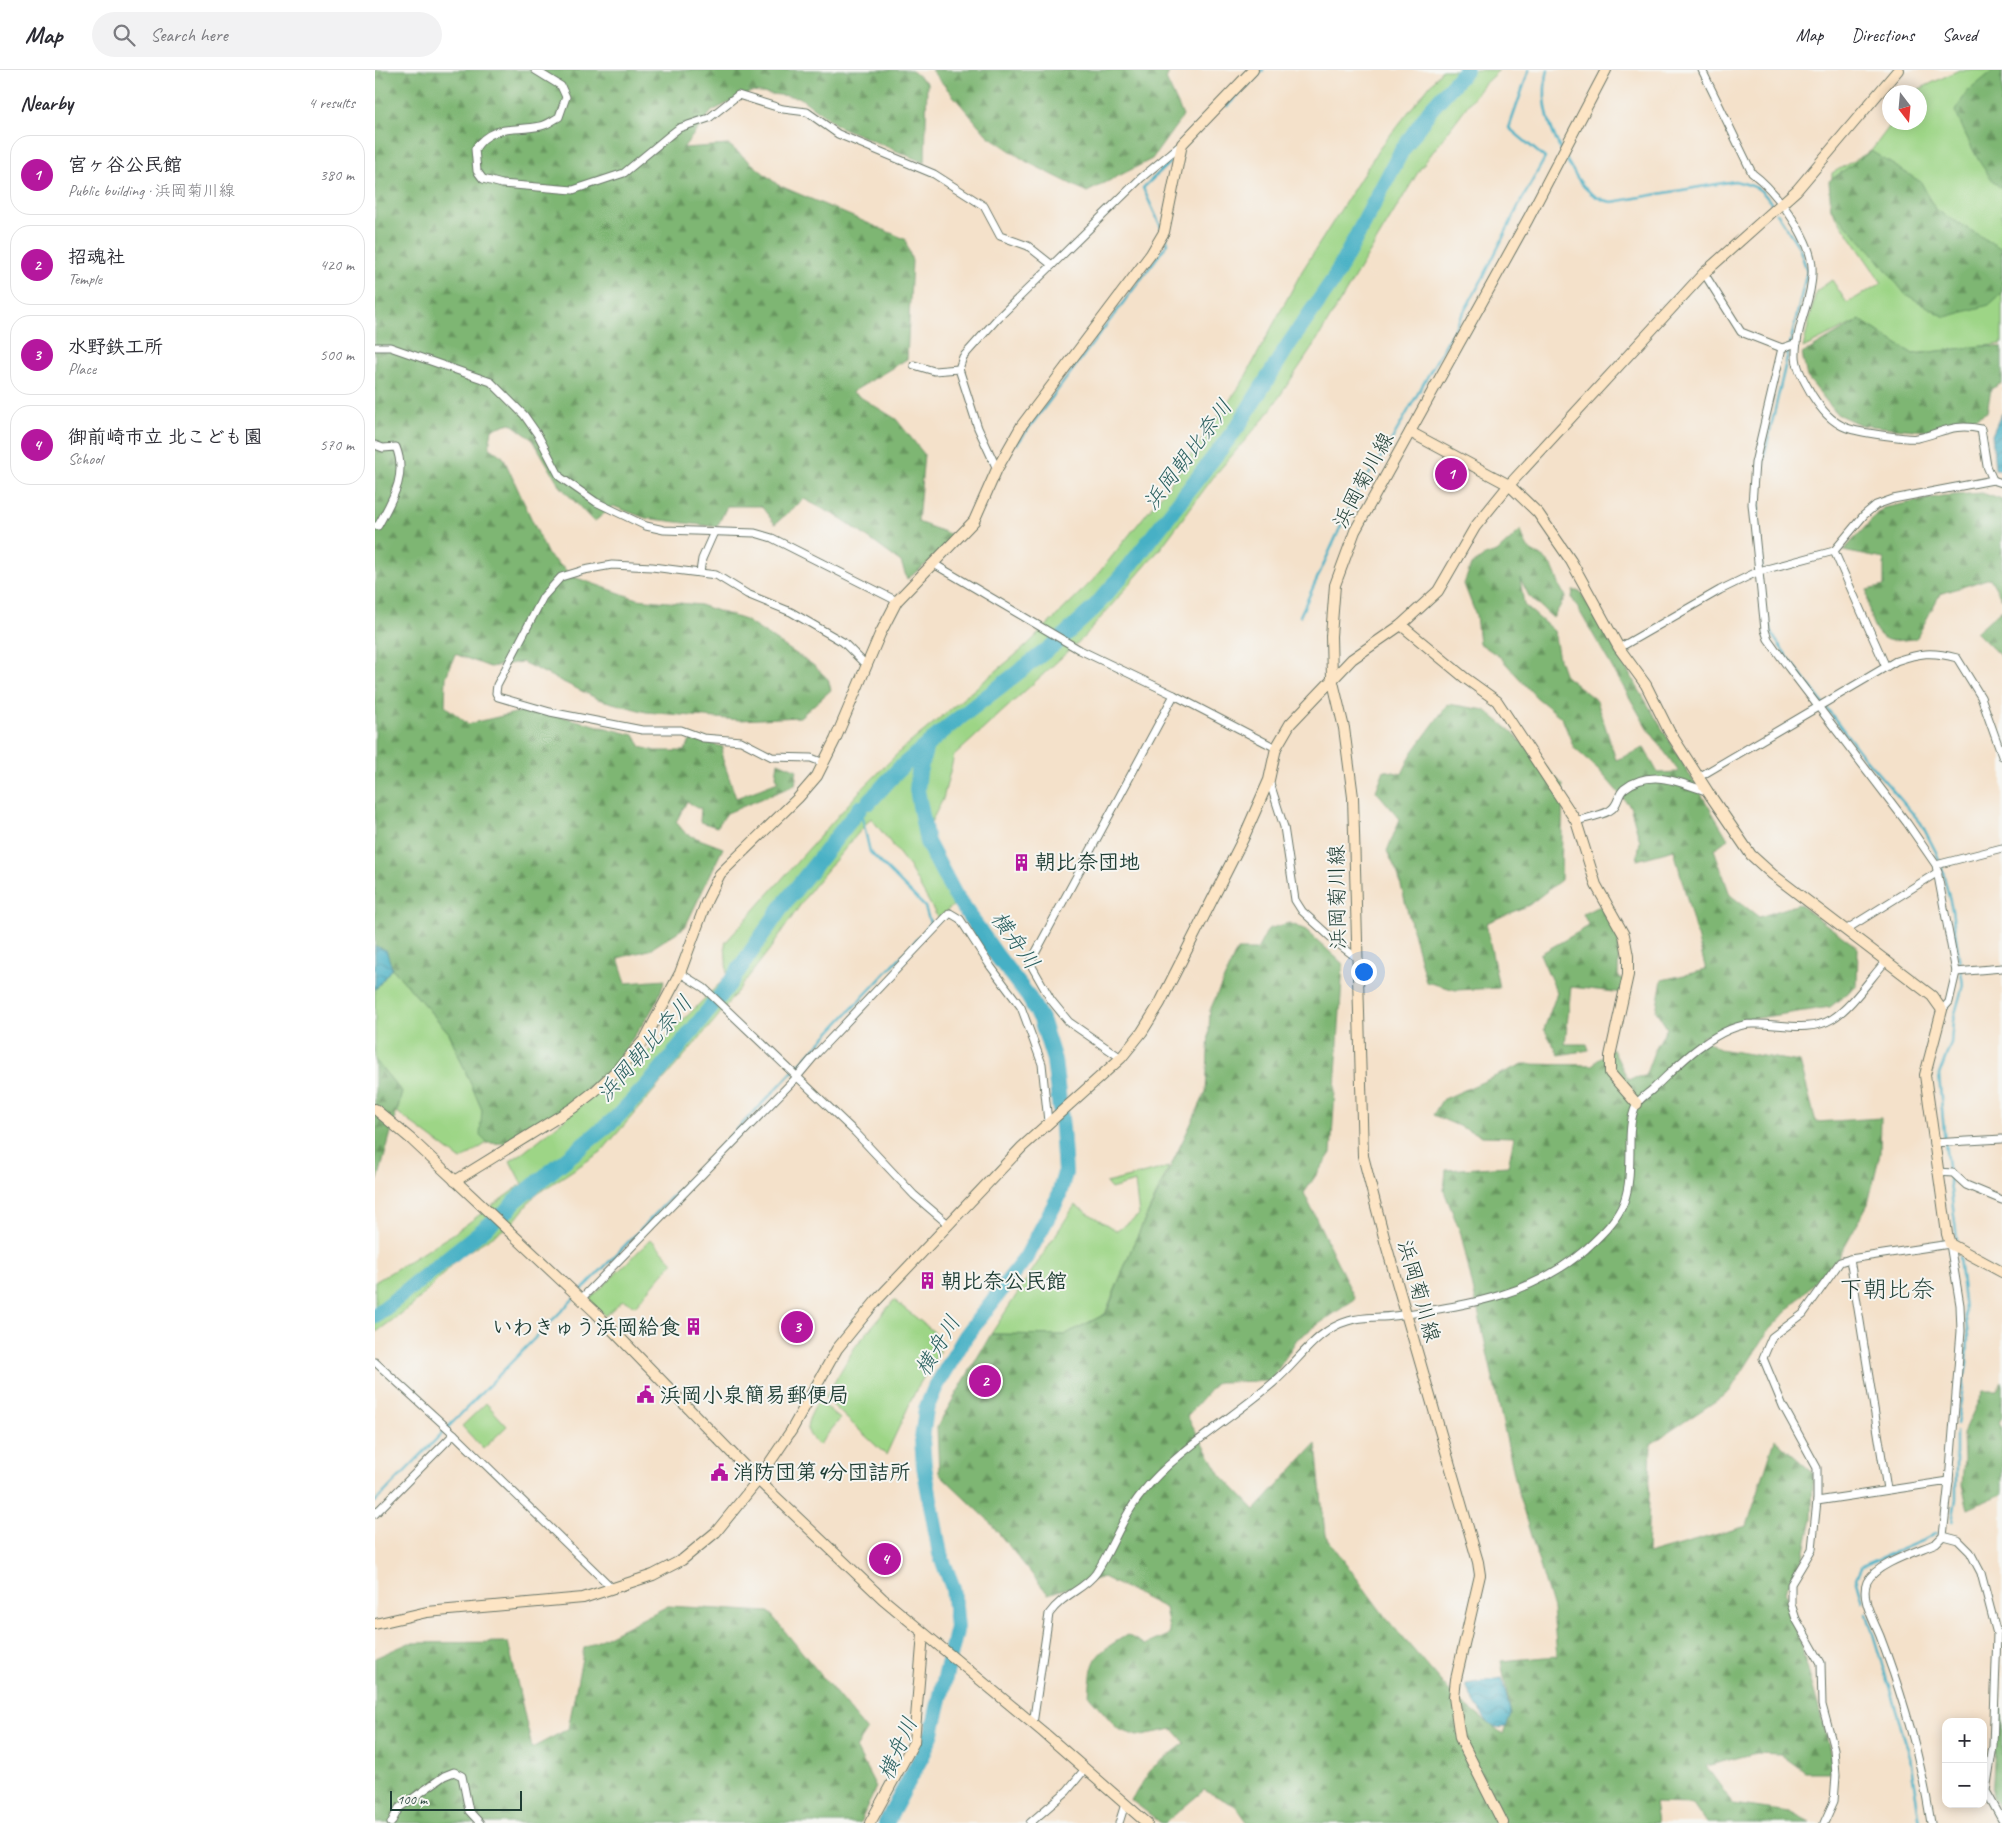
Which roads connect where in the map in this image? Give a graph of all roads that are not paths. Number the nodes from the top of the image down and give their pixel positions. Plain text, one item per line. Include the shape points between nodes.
1 (535, 70) edge
2 (1253, 70) edge
3 (1606, 70) edge
4 (1702, 70) edge
5 (1898, 70) edge
6 (1182, 144) junction
7 (1782, 204) junction
8 (1052, 265) junction
9 (1704, 273) junction
10 (1797, 343) junction
11 (375, 347) edge
12 (1781, 348) junction
13 (914, 365) dead end
14 (959, 369) junction
15 (1410, 432) junction
16 (375, 445) edge
17 (997, 469) junction
18 (1993, 480) junction
19 (2002, 483) edge
20 (1509, 485) junction
21 (375, 526) edge
22 (713, 532) junction
23 (1834, 551) junction
24 (934, 564) junction
25 (1759, 571) junction
26 (700, 572) junction
27 (897, 601) junction
28 (1401, 625) junction
29 (1619, 648) junction
30 (866, 665) junction
31 (1886, 666) junction
32 (1332, 678) junction
33 (1174, 695) junction
34 (1819, 706) junction
35 (1276, 748) junction
36 (2002, 756) edge
37 (823, 763) junction
38 (1699, 777) junction
39 (1269, 780) junction
40 (1708, 792) junction
41 (1575, 821) junction
42 (2002, 848) edge
43 (1939, 866) junction
44 (1847, 929) junction
45 (1357, 958) junction
46 (1887, 960) junction
47 (2002, 968) edge
48 (1960, 972) junction
49 (681, 974) junction
50 (1942, 1010) junction
51 (1121, 1058) junction
52 (796, 1078) junction
53 (1637, 1104) junction
54 (375, 1109) edge
55 (1048, 1122) junction
56 (2002, 1139) edge
57 (1935, 1143) junction
58 (1940, 1172) junction
59 (455, 1181) junction
60 (2002, 1200) edge
61 (949, 1225) junction
62 (1949, 1244) junction
63 (1850, 1259) junction
64 (2002, 1272) edge
65 (577, 1296) junction
66 (1407, 1313) junction
67 (375, 1362) edge
68 (454, 1434) junction
69 (758, 1480) junction
70 (1949, 1481) junction
71 (1887, 1489) junction
72 (1817, 1501) junction
73 (375, 1514) edge
74 (1943, 1536) junction
75 (613, 1589) junction
76 (375, 1624) edge
77 (923, 1634) junction
78 (1033, 1724) junction
79 (1085, 1769) junction
80 (1125, 1804) junction
81 (2002, 1820) edge
82 (391, 1823) edge
83 (480, 1823) edge
84 (870, 1823) edge
85 (1030, 1823) edge
86 (1119, 1823) edge
87 (1147, 1823) edge
88 (1503, 1823) edge
89 (1824, 1823) edge
90 (1931, 1823) edge

1 - 8 street via 561,86 566,97 559,117 543,126 492,132 482,138 475,149 477,171 483,179 502,184 573,190 623,173 679,128 709,118 738,95 783,109 807,112 838,134 934,174 984,206 1000,236 1029,246
2 - 6 street
3 - 15 street, 浜岡菊川線
4 - 7 street via 1752,173
5 - 7 street
6 - 8 street via 1141,178
6 - 17 street via 1166,224 1159,241 1022,425
7 - 9 street
7 - 10 street via 1809,249 1813,267 1811,290
8 - 14 street via 982,334 963,357
9 - 12 street via 1741,332
9 - 20 street
10 - 12 street
10 - 18 street via 1797,364 1806,384 1819,407 1834,422 1849,428 1917,438 1963,425 1981,429 1987,466
11 - 22 street via 390,347 491,382 529,421 560,477 596,502 646,526
12 - 25 street via 1755,462 1752,504
13 - 14 street via 934,371
14 - 17 street via 978,428
15 - 20 street
15 - 32 street, 浜岡菊川線 via 1355,531 1335,585 1331,620
16 - 21 street via 396,447 399,454 399,488 378,526
17 - 24 street via 974,521
18 - 19 street
18 - 23 street via 1877,505 1864,515
20 - 28 street via 1475,527 1438,591
20 - 29 street via 1553,532
22 - 26 street
22 - 27 street via 755,533 772,538
23 - 25 street
23 - 31 street
24 - 27 street
24 - 33 street via 1079,650
25 - 29 street
25 - 34 street via 1761,610 1768,639
26 - 30 street via 717,575 747,594 791,612 843,642
26 - 37 street via 612,565 561,577 543,597 497,685 498,697 550,712 642,730 681,730 703,738 741,741 771,757 811,758
27 - 30 street
28 - 32 street via 1352,659
28 - 41 street via 1497,701
29 - 38 street via 1646,685 1669,731
30 - 37 street
31 - 34 street
31 - 36 street via 1921,652 1957,658 1981,697
32 - 35 street via 1290,724
32 - 45 street, 浜岡菊川線 via 1344,728 1353,796
33 - 35 street
33 - 51 street via 1030,963 1051,1000 1069,1022
34 - 38 street
34 - 43 street
35 - 39 street
37 - 49 street via 817,776 798,798 720,874 707,900
38 - 40 street
39 - 45 street via 1283,827 1295,900 1302,911 1337,944
39 - 51 street via 1243,839 1160,1003 1143,1032
40 - 41 street via 1657,776 1637,781 1622,791 1617,805 1609,811
40 - 44 street via 1751,855
41 - 53 street via 1596,885 1625,935 1628,976 1610,1056 1610,1073
42 - 43 street
43 - 44 street
43 - 48 street
44 - 46 street
45 - 66 street, 浜岡菊川線 via 1363,1156
46 - 50 street via 1932,996
46 - 53 street via 1856,997 1832,1019 1811,1026 1751,1024 1735,1028 1699,1047
47 - 48 street
48 - 50 street via 1949,1002
49 - 52 street via 704,988
49 - 59 street via 645,1039 595,1091
50 - 57 street via 1925,1075
51 - 55 street
52 - 55 street via 950,913 960,919 1021,1007 1042,1064
52 - 61 street via 855,1132 914,1195
52 - 65 street
53 - 66 street via 1629,1133 1630,1187 1613,1224 1583,1251 1527,1288 1469,1303
54 - 59 street
55 - 61 street
56 - 57 street
57 - 58 street
58 - 60 street via 1953,1173 1966,1185
58 - 62 street
59 - 65 street
61 - 69 street via 876,1301 837,1349 791,1431
62 - 63 street
62 - 64 street
62 - 70 street via 1960,1305 1961,1331
63 - 71 street
63 - 72 street via 1840,1262 1803,1314 1772,1337 1763,1358 1783,1406 1817,1468
65 - 69 street
66 - 78 street via 1350,1320 1331,1327 1276,1381 1169,1466 1143,1492 1123,1520 1096,1573 1086,1584 1057,1602 1049,1614
66 - 88 street, 浜岡菊川線 via 1481,1575 1456,1679 1454,1697 1460,1738
67 - 68 street
68 - 73 street
68 - 75 street
69 - 75 street via 715,1532 682,1560 653,1575
69 - 77 street
70 - 71 street
70 - 74 street
71 - 72 street
72 - 89 street via 1812,1549 1791,1584 1791,1604 1795,1619 1821,1663 1822,1705 1834,1749 1837,1775 1834,1801
74 - 81 street via 1958,1540 1970,1552 1981,1573 1997,1634 1993,1746 1986,1791
74 - 90 street via 1935,1543 1876,1569 1867,1582 1865,1597 1924,1775
75 - 76 street via 583,1598 427,1612
77 - 78 street
77 - 84 street via 914,1742
78 - 79 street
79 - 80 street
79 - 85 street via 1067,1791
80 - 86 street
80 - 87 street
82 - 83 street via 399,1808 453,1772 462,1776 469,1811

